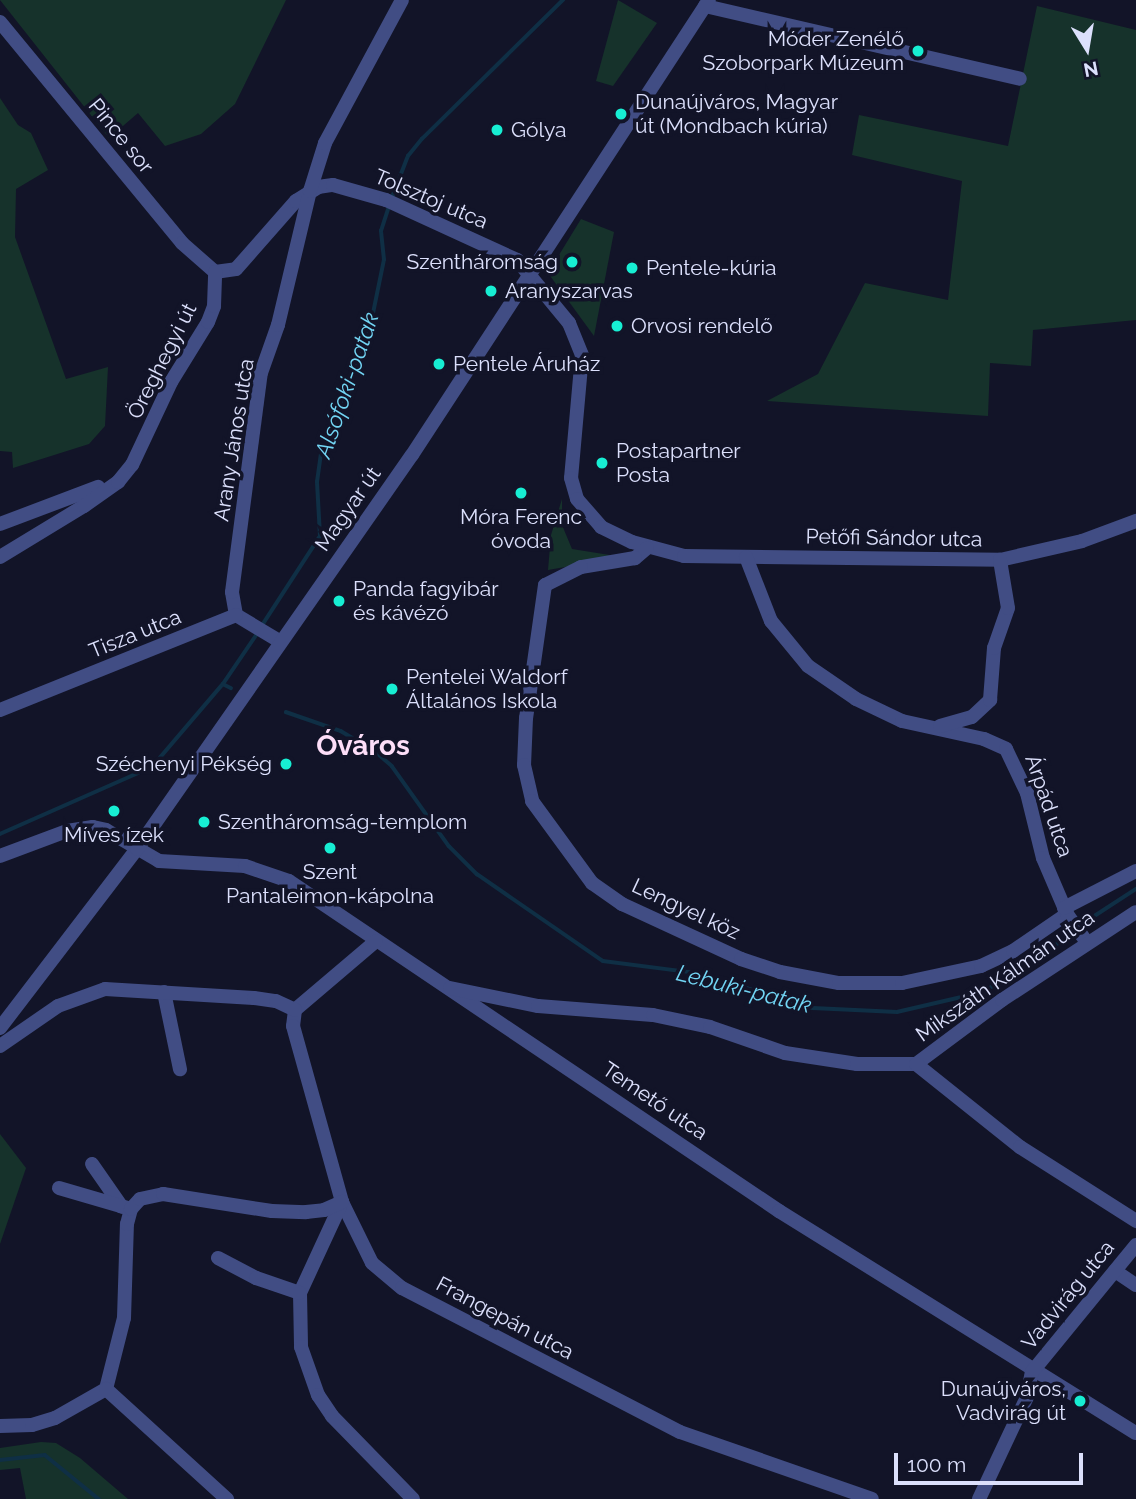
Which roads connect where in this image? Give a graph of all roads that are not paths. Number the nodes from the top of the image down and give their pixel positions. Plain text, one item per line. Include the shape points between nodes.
1 (402, 0) edge
2 (707, 3) edge
3 (0, 22) edge
4 (1020, 79) dead end
5 (310, 191) junction
6 (215, 272) junction
7 (528, 274) junction
8 (132, 465) junction
9 (38, 513) junction
10 (1136, 521) edge
11 (0, 524) edge
12 (647, 548) junction
13 (0, 557) edge
14 (746, 557) junction
15 (1000, 561) junction
16 (236, 615) junction
17 (276, 639) junction
18 (0, 709) edge
19 (933, 727) junction
20 (137, 849) junction
21 (0, 856) edge
22 (1136, 872) edge
23 (1065, 911) junction
24 (1136, 912) edge
25 (376, 942) junction
26 (1087, 943) junction
27 (442, 986) junction
28 (164, 992) junction
29 (295, 1010) junction
30 (0, 1028) edge
31 (0, 1046) edge
32 (916, 1064) junction
33 (180, 1069) dead end
34 (92, 1164) dead end
35 (60, 1188) dead end
36 (342, 1202) junction
37 (126, 1208) junction
38 (1136, 1221) edge
39 (1136, 1245) edge
40 (218, 1258) dead end
41 (1115, 1272) junction
42 (1136, 1285) edge
43 (300, 1293) junction
44 (1032, 1372) junction
45 (106, 1389) junction
46 (0, 1426) edge
47 (1136, 1433) edge
48 (227, 1499) edge
49 (413, 1499) edge
50 (872, 1499) edge
51 (979, 1499) edge

1 - 5 street, Arany János utca via 325,143
2 - 4 street
2 - 7 street, Magyar út
3 - 6 street, Pince sor via 188,250
5 - 6 street via 283,215 248,259 236,269
5 - 7 street, Tolsztoj utca via 332,184 391,203 517,260
5 - 16 street, Arany János utca via 278,325 261,373 232,592
6 - 8 street, Öreghegyi út via 214,306 208,322 171,382
7 - 12 street, Petőfi Sándor utca via 569,323 582,355 571,478 577,499 601,527
7 - 17 street, Magyar út via 412,455
8 - 9 street via 85,495
8 - 13 street, Öreghegyi út via 93,500
9 - 11 street
9 - 13 street
10 - 15 street, Petőfi Sándor utca via 1082,541
12 - 14 street, Petőfi Sándor utca via 684,556
12 - 23 street, Lengyel köz via 635,558 581,568 545,585 524,765 532,801 592,883 622,904 780,972 875,985 981,966 1013,951
14 - 15 street, Petőfi Sándor utca
14 - 19 street via 771,621 808,666 875,709
15 - 19 street via 1008,608 994,649 990,700 962,722
16 - 17 street
16 - 18 street, Tisza utca
17 - 20 street, Magyar út
19 - 23 street, Árpád utca via 984,738 1006,749 1027,793 1043,859
20 - 21 street, Temető utca via 93,827 67,831
20 - 25 street, Temető utca via 159,861 265,872 289,881
20 - 30 street, Magyar út
22 - 23 street, Lengyel köz
23 - 26 street, Árpád utca
24 - 26 street, Mikszáth Kálmán utca
25 - 27 street, Temető utca
25 - 29 street
26 - 32 street, Mikszáth Kálmán utca
27 - 32 street, Mikszáth Kálmán utca via 538,1006 653,1015 710,1027 785,1052 833,1060 889,1067
27 - 44 street, Temető utca via 779,1211
28 - 29 street via 276,1000
28 - 31 street via 105,989 77,996
28 - 33 street
29 - 36 street, Frangepán utca via 296,1047
32 - 38 street via 1020,1147
34 - 37 street
35 - 37 street
36 - 37 street via 324,1210 272,1211 151,1194
36 - 43 street
36 - 50 street, Frangepán utca via 372,1263 402,1288 680,1433
37 - 45 street via 124,1318
39 - 41 street, Vadvirág utca
40 - 43 street
41 - 42 street
41 - 44 street, Vadvirág utca
43 - 49 street via 301,1347 318,1395 332,1416
44 - 47 street, Temető utca
44 - 51 street via 1027,1397
45 - 46 street via 55,1418 32,1425
45 - 48 street

